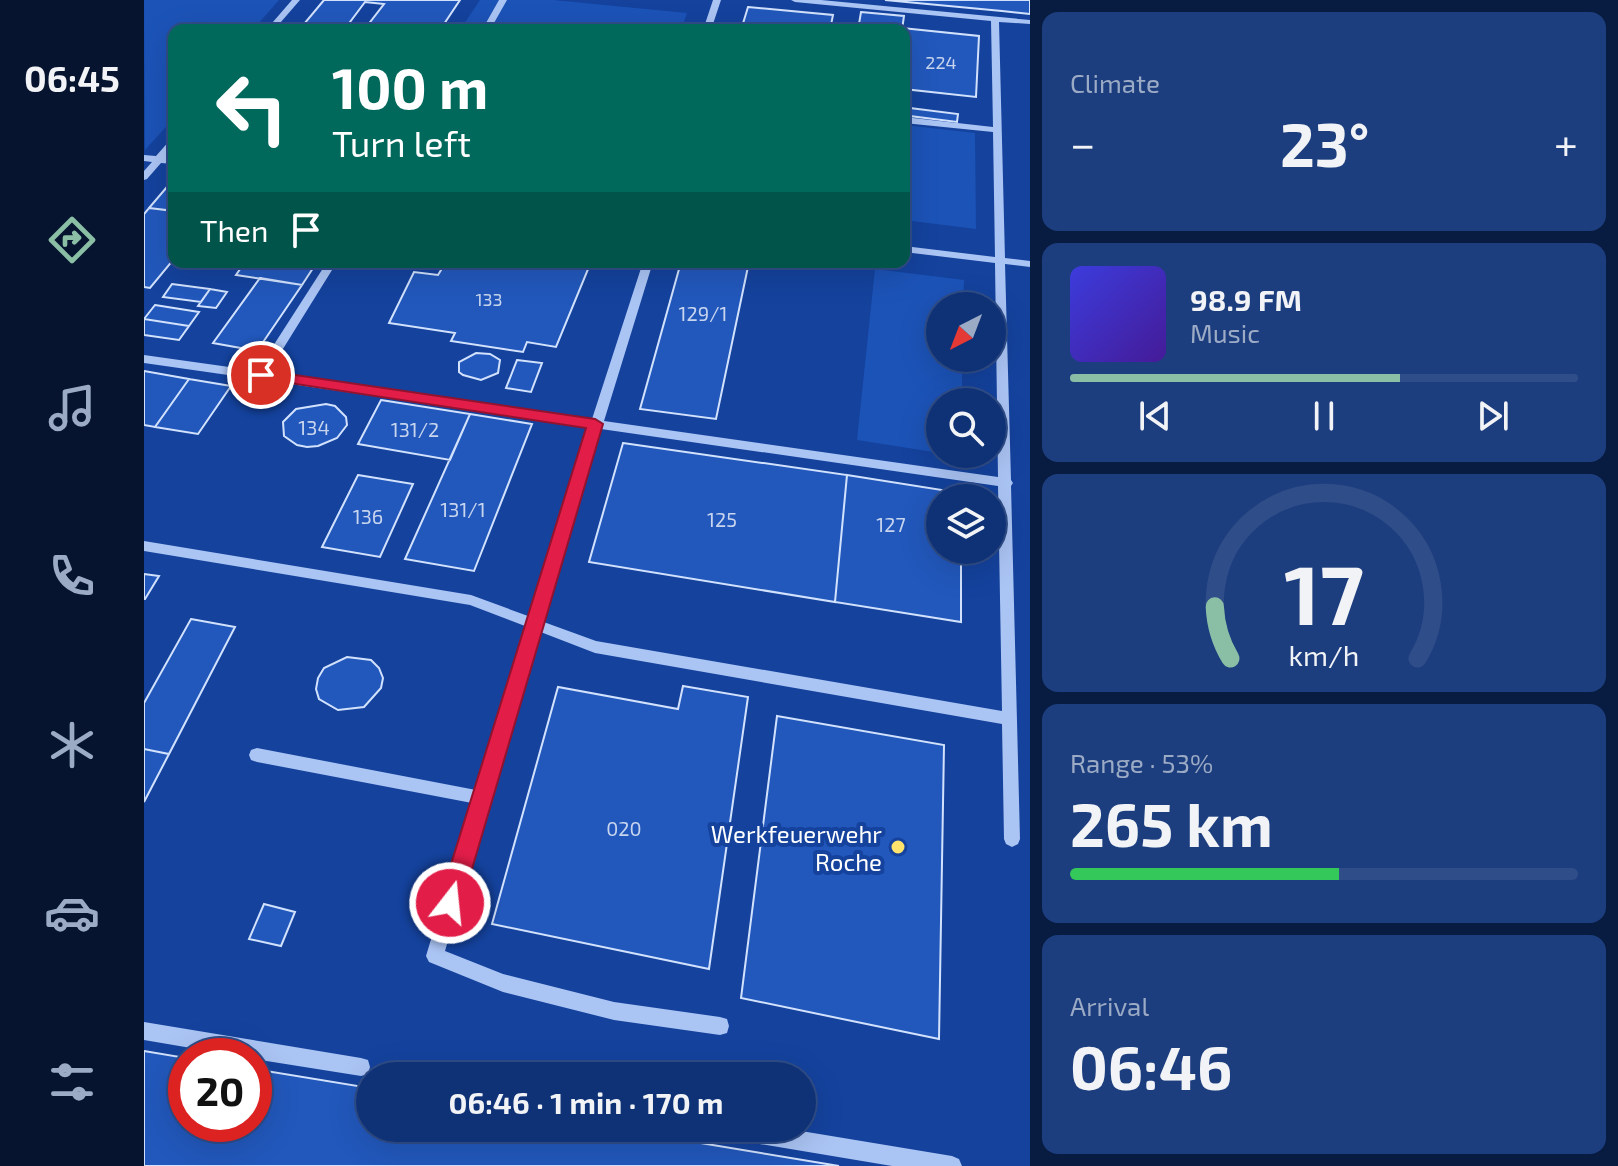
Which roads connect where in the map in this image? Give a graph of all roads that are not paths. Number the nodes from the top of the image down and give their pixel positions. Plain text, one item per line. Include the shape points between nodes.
1 (296, 0) edge
2 (503, 0) edge
3 (717, 0) edge
4 (795, 0) edge
5 (847, 2) edge
6 (995, 19) junction
7 (1030, 22) edge
8 (275, 24) edge
9 (489, 24) edge
10 (709, 24) edge
11 (910, 121) edge
12 (998, 130) junction
13 (168, 148) edge
14 (144, 158) edge
15 (159, 159) junction
16 (168, 160) edge
17 (144, 177) edge
18 (910, 250) edge
19 (1002, 260) junction
20 (1030, 264) edge
21 (328, 268) edge
22 (646, 268) edge
23 (144, 359) edge
24 (261, 375) junction
25 (595, 424) junction
26 (1007, 483) junction
27 (144, 546) edge
28 (533, 624) junction
29 (1010, 719) junction
30 (257, 755) dead end
31 (481, 798) junction
32 (1012, 839) dead end
33 (720, 1026) dead end
34 (144, 1031) edge
35 (356, 1066) edge
36 (808, 1142) edge
37 (952, 1166) edge

1 - 8 street
2 - 9 street
3 - 10 street
4 - 5 street
5 - 6 street
6 - 7 street
6 - 12 street
11 - 12 street
12 - 19 street
13 - 15 street
14 - 15 street
15 - 16 street
15 - 17 street
18 - 19 street
19 - 20 street
19 - 26 street
21 - 24 street
22 - 25 street
23 - 24 street
24 - 25 street
25 - 26 street
25 - 28 street
26 - 29 street
27 - 28 street via 471,600
28 - 29 street via 595,647
28 - 31 street
29 - 32 street
30 - 31 street
31 - 33 street via 435,956 503,983 614,1011
34 - 35 street
36 - 37 street

